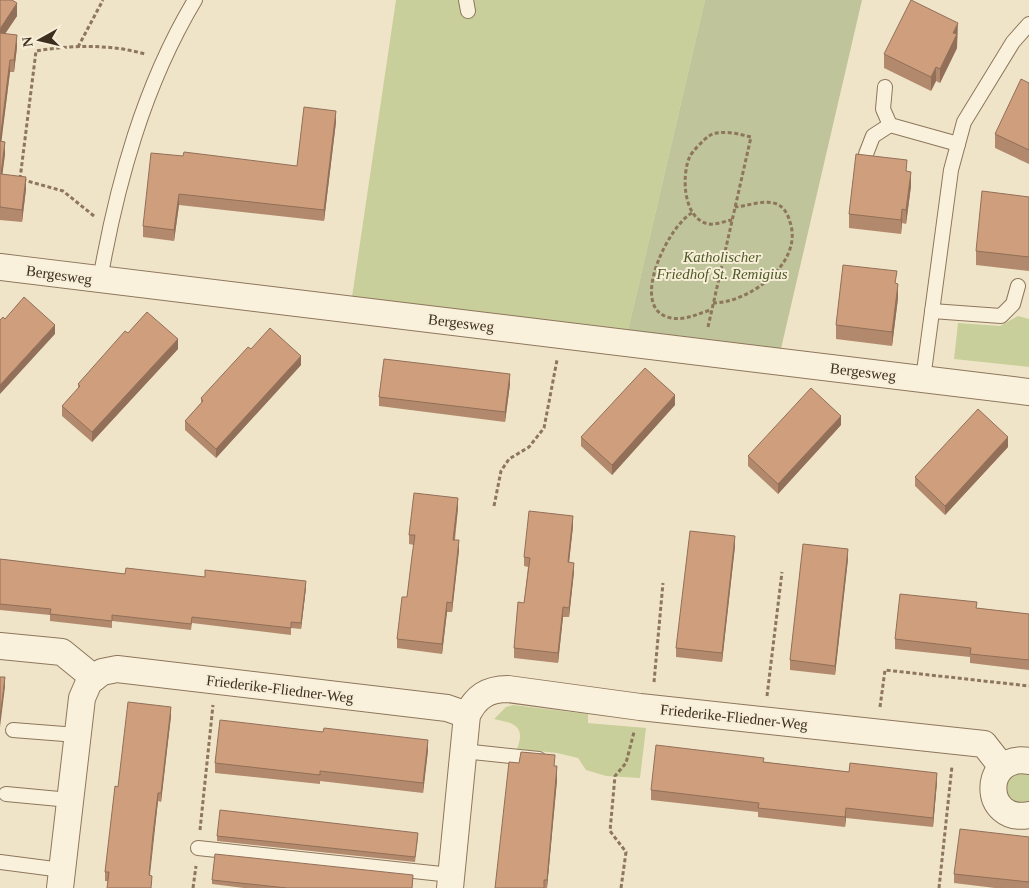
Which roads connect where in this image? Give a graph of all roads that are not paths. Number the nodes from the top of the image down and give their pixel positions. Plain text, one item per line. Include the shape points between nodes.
1 (195, 0) edge
2 (1029, 24) edge
3 (885, 87) dead end
4 (890, 125) junction
5 (958, 144) junction
6 (866, 154) edge
7 (0, 267) edge
8 (100, 280) junction
9 (1018, 286) dead end
10 (932, 311) junction
11 (922, 379) junction
12 (1029, 392) edge
13 (0, 646) edge
14 (94, 678) junction
15 (467, 716) junction
16 (13, 730) dead end
17 (77, 735) junction
18 (463, 750) junction
19 (554, 761) edge
20 (1029, 761) edge
21 (1002, 767) junction
22 (6, 794) dead end
23 (70, 800) junction
24 (1029, 815) edge
25 (198, 848) road end
26 (0, 862) edge
27 (61, 879) edge
28 (450, 881) edge

1 - 8 lane via 180,25 134,133
2 - 5 lane via 1012,42 978,97 964,122
3 - 4 lane via 882,109
4 - 5 lane
4 - 6 lane via 873,136
5 - 10 lane via 951,170
7 - 8 street, Bergesweg
8 - 11 street, Bergesweg
9 - 10 lane via 1013,304 1001,316
10 - 11 lane
11 - 12 street, Bergesweg
13 - 14 street via 62,652
14 - 15 street, Friederike-Fliedner-Weg via 102,672 117,669 447,708
14 - 17 street via 85,687
15 - 18 street, Friederike-Fliedner-Weg
15 - 21 street, Friederike-Fliedner-Weg via 476,700 490,690 498,689 984,744
16 - 17 lane
17 - 23 street
18 - 19 lane
18 - 28 street, Friederike-Fliedner-Weg
20 - 21 street via 1019,760
21 - 24 street via 993,783 996,801 1010,814
22 - 23 lane
23 - 27 street
25 - 28 lane
26 - 27 lane

